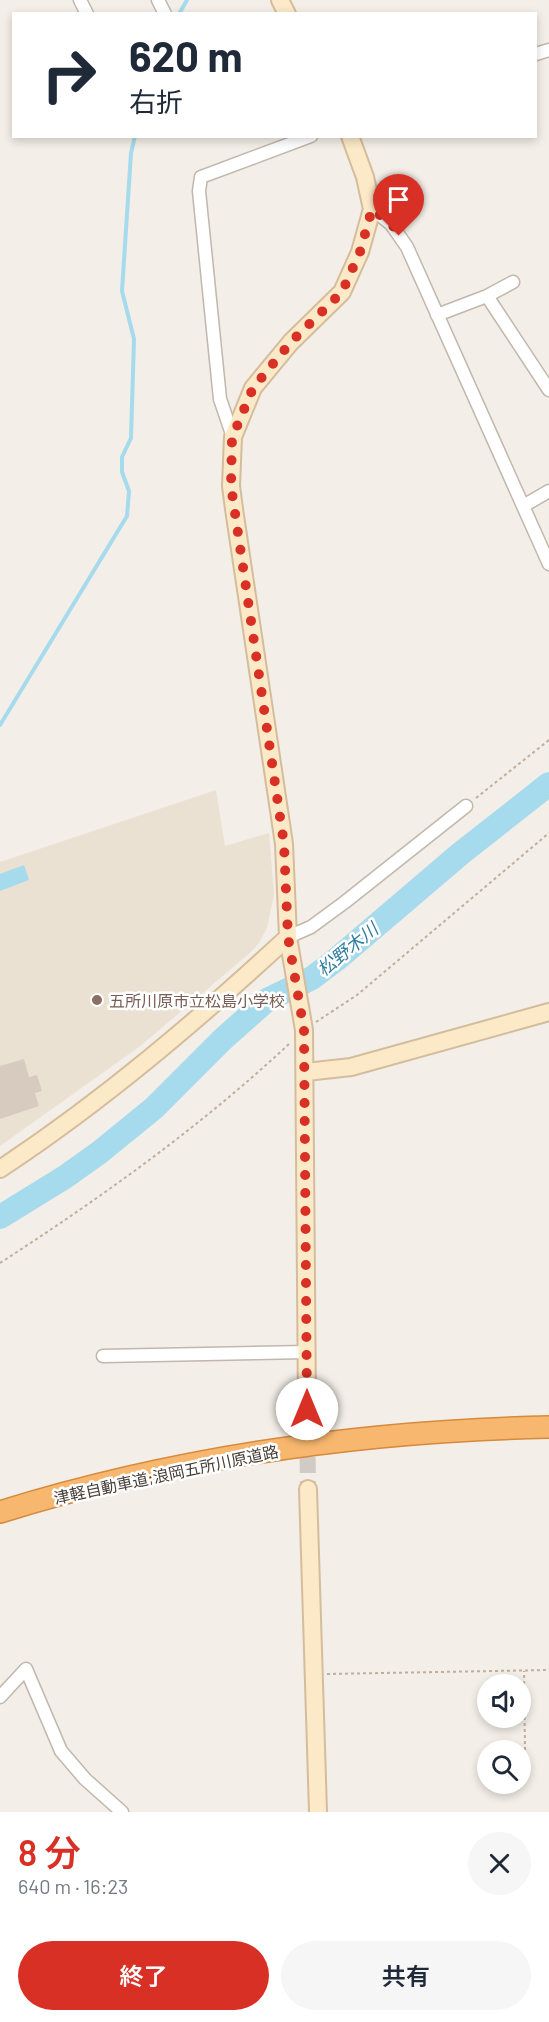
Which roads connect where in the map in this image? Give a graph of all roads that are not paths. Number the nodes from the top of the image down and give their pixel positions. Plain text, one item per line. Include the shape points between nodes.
1 (306, 138) edge
2 (351, 138) edge
3 (372, 209) junction
4 (513, 282) dead end
5 (487, 296) junction
6 (436, 315) junction
7 (549, 390) edge
8 (232, 438) junction
9 (549, 491) edge
10 (525, 505) junction
11 (549, 564) edge
12 (466, 806) road end
13 (289, 945) junction
14 (549, 1012) edge
15 (306, 1072) junction
16 (0, 1169) edge
17 (307, 1352) junction
18 (103, 1356) dead end
19 (307, 1409) tunnel mouth
20 (549, 1427) edge
21 (82, 1489) junction
22 (308, 1489) tunnel mouth
23 (0, 1504) edge
24 (0, 1512) edge
25 (0, 1518) edge
26 (0, 1697) edge
27 (122, 1812) edge
28 (318, 1812) edge

1 - 8 street via 201,177 199,191 220,399
2 - 3 street
3 - 6 street via 392,224 407,247
3 - 8 street via 360,252 342,292 291,342 253,388
4 - 5 street
5 - 6 street
5 - 7 street
6 - 10 street
8 - 13 street via 231,486 284,844
9 - 10 street
10 - 11 street
12 - 13 street
13 - 15 street via 303,1025
13 - 16 street via 61,1128
14 - 15 street via 351,1067
15 - 17 street
17 - 18 street
17 - 19 street
20 - 21 highway, 津軽自動車道;浪岡五所川原道路 via 463,1429 340,1440
21 - 23 highway
21 - 24 highway, 津軽自動車道;浪岡五所川原道路
21 - 25 highway
22 - 28 street
26 - 27 street via 26,1669 61,1751

